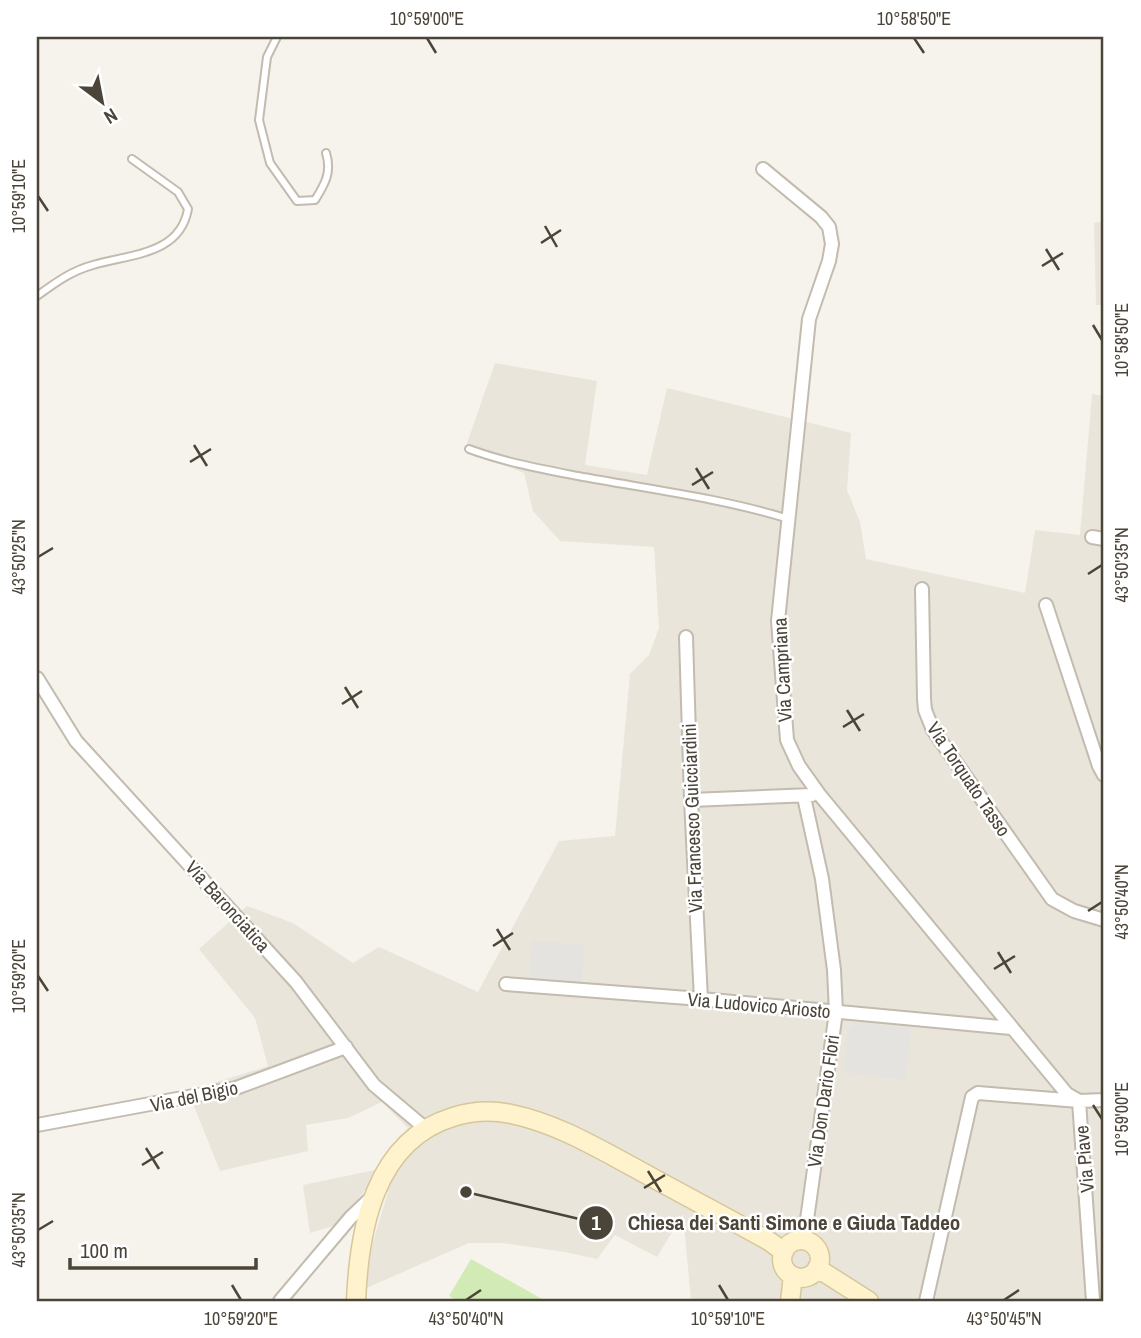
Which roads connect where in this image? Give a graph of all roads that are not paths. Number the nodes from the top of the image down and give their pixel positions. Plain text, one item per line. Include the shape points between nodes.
1 (277, 37) edge
2 (326, 153) dead end
3 (132, 159) dead end
4 (763, 169) dead end
5 (37, 296) edge
6 (469, 449) dead end
7 (789, 519) junction
8 (922, 589) dead end
9 (1046, 606) dead end
10 (686, 637) dead end
11 (37, 678) edge
12 (1104, 775) edge
13 (820, 794) junction
14 (804, 797) junction
15 (691, 800) junction
16 (1104, 920) edge
17 (506, 984) dead end
18 (701, 999) junction
19 (836, 1012) junction
20 (1011, 1028) junction
21 (346, 1047) junction
22 (1104, 1100) edge
23 (1079, 1101) junction
24 (37, 1125) edge
25 (425, 1128) junction
26 (373, 1196) junction
27 (804, 1241) junction
28 (784, 1252) junction
29 (817, 1268) junction
30 (793, 1276) junction
31 (280, 1301) edge
32 (356, 1301) edge
33 (790, 1301) edge
34 (869, 1301) edge
35 (926, 1301) edge
36 (1093, 1301) edge

1 - 2 lane via 267,57 259,120 270,163 297,201 315,200 327,181
3 - 5 lane via 178,192 188,209 177,236 133,257 68,274
4 - 7 street, Via Campriana via 821,217 829,227 832,244 809,319
6 - 7 lane
7 - 13 street, Via Campriana via 778,621 784,724 792,754
8 - 16 street, Via Torquato Tasso via 924,699 933,730 1052,900
9 - 12 street
10 - 15 street, Via Francesco Guicciardini
11 - 21 street, Via Baronciatica via 76,741 296,982
13 - 14 street
13 - 20 street, Via Campriana
14 - 15 street
14 - 19 street, Via Don Dario Flori via 829,925
15 - 18 street, Via Francesco Guicciardini
17 - 18 street, Via Ludovico Ariosto
18 - 19 street, Via Ludovico Ariosto
19 - 20 street, Via Ludovico Ariosto
19 - 27 street, Via Don Dario Flori
20 - 23 street, Via Campriana via 1067,1094
21 - 24 street, Via del Bigio via 236,1088
21 - 25 street, Via Baronciatica via 373,1084
22 - 23 street
23 - 35 street via 978,1093 972,1097
23 - 36 street, Via Piave
25 - 26 street via 385,1171
25 - 28 street via 482,1111 540,1121
26 - 31 street
26 - 32 street via 363,1229
27 - 28 street via 792,1242
27 - 29 street via 819,1252
28 - 30 street via 785,1269
29 - 30 street via 802,1278
29 - 34 street
30 - 33 street

